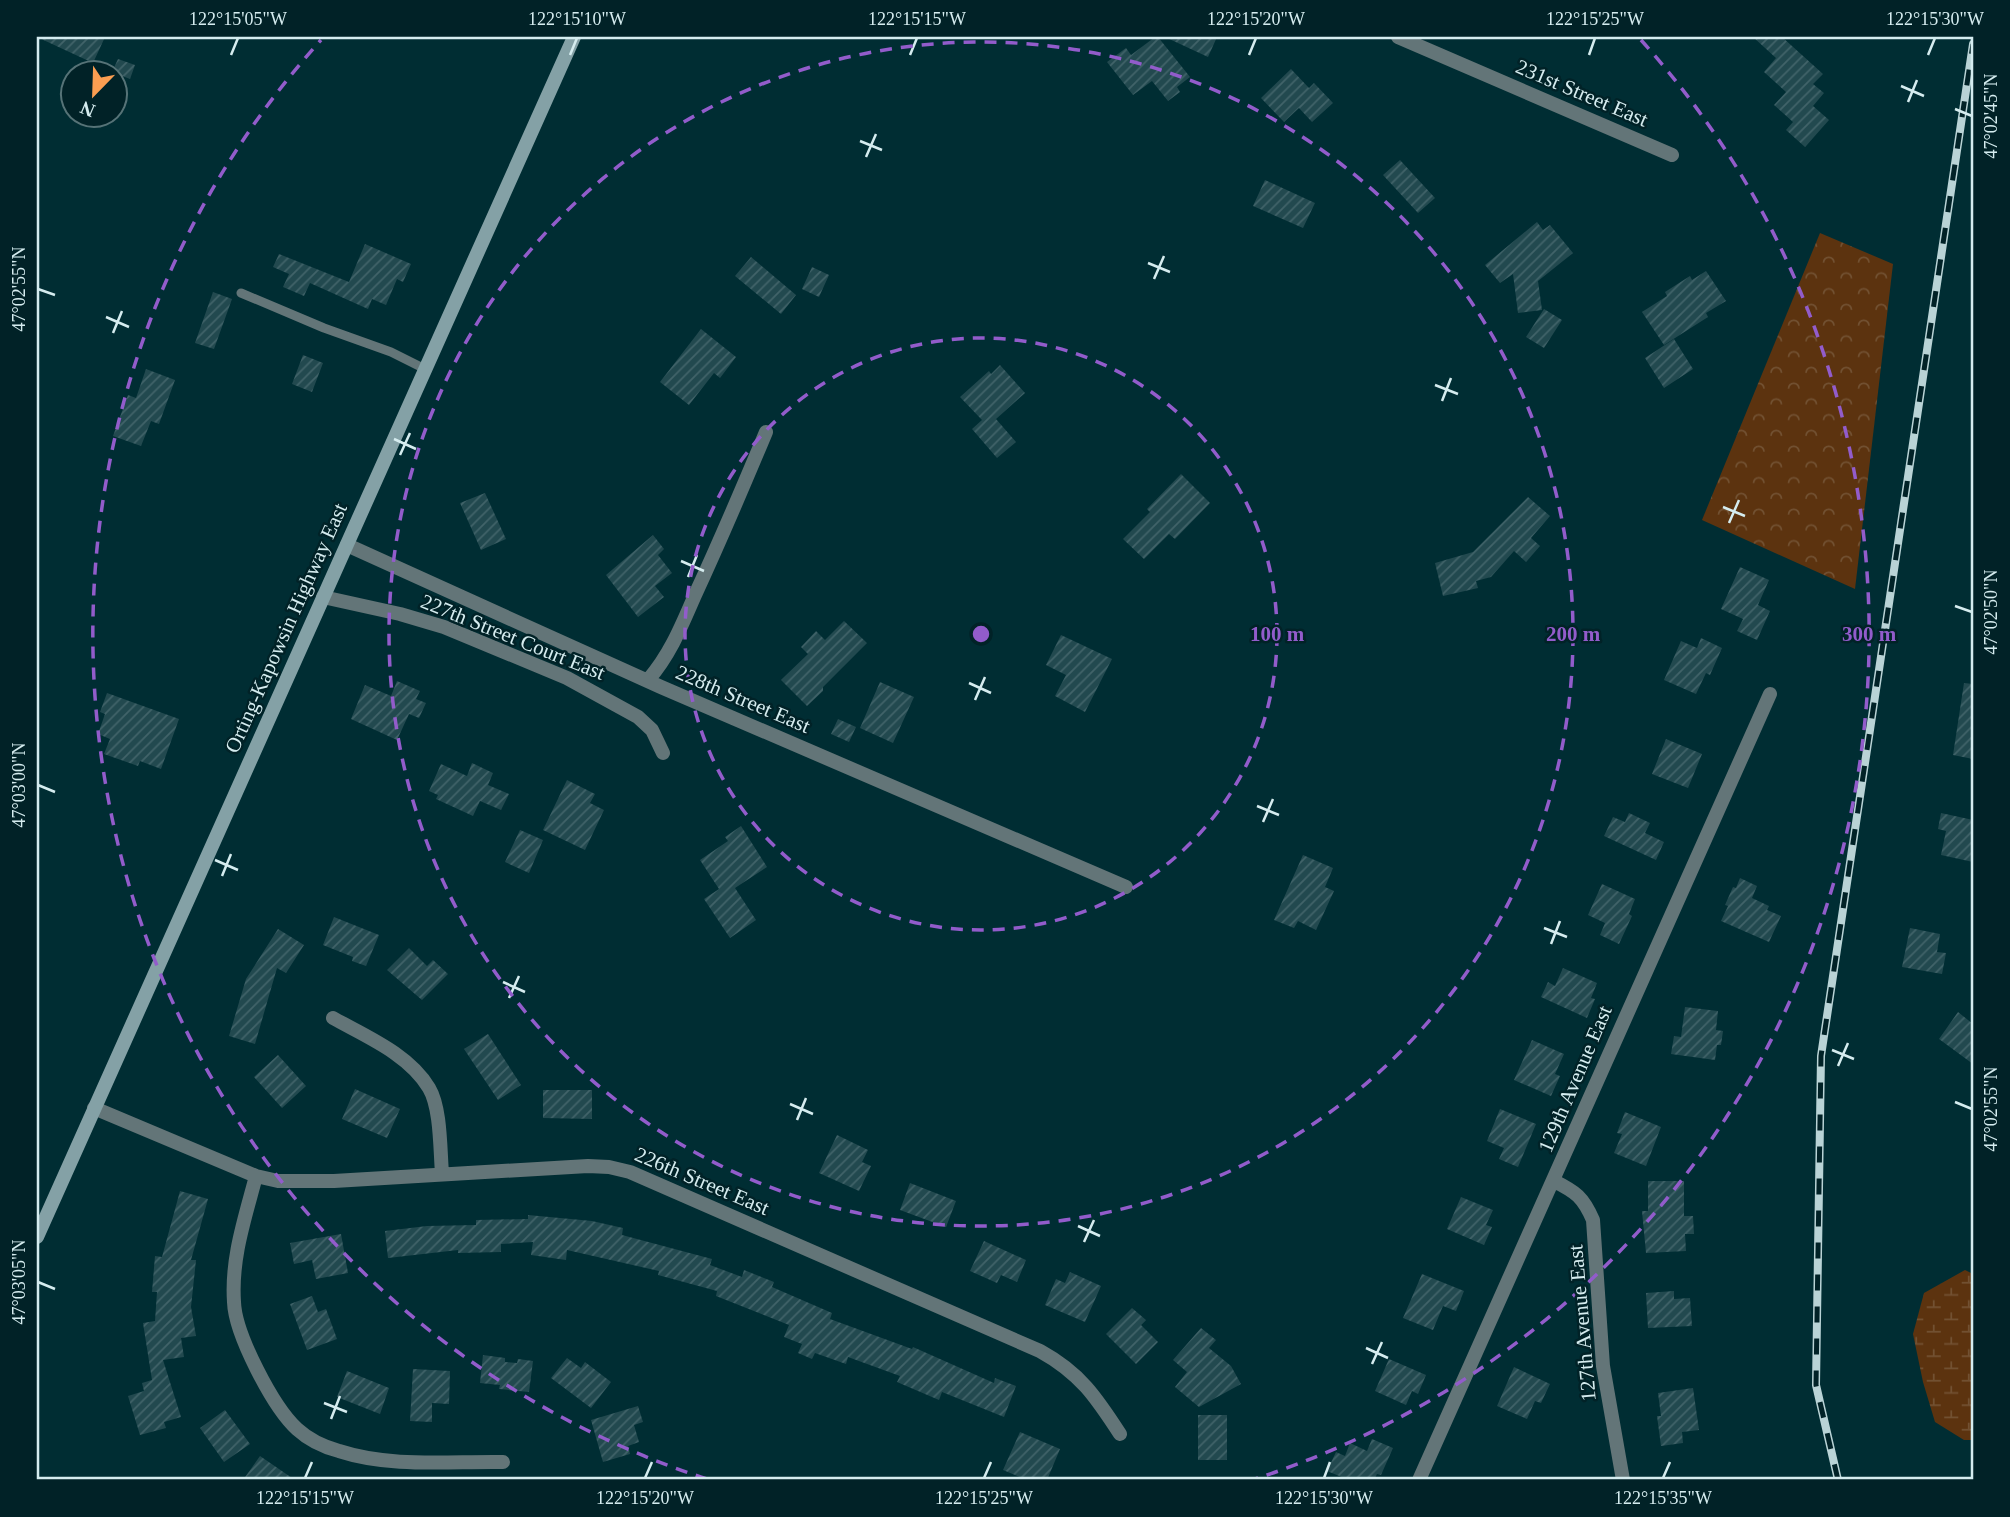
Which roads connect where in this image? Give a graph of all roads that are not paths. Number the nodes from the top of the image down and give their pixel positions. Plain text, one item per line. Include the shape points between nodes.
1 (574, 37) edge
2 (1398, 37) edge
3 (1672, 155) dead end
4 (241, 293) dead end
5 (425, 369) junction
6 (766, 432) dead end
7 (347, 545) junction
8 (323, 597) junction
9 (648, 680) junction
10 (1770, 694) dead end
11 (663, 753) dead end
12 (1126, 887) dead end
13 (333, 1018) dead end
14 (94, 1108) junction
15 (442, 1173) junction
16 (256, 1176) junction
17 (1554, 1181) junction
18 (37, 1237) edge
19 (1120, 1434) dead end
20 (503, 1462) dead end
21 (1419, 1480) edge
22 (1623, 1480) edge

1 - 5 main road, Orting-Kapowsin Highway East
2 - 3 street, 231st Street East
4 - 5 lane
5 - 7 main road, Orting-Kapowsin Highway East
6 - 9 street via 678,632
7 - 8 main road, Orting-Kapowsin Highway East
7 - 9 street, 228th Street East
8 - 11 street, 227th Street Court East via 444,627 567,678 638,717 652,730
8 - 14 main road, Orting-Kapowsin Highway East
9 - 12 street, 228th Street East
10 - 17 street, 129th Avenue East
13 - 15 street via 398,1056 429,1088
14 - 16 street, 226th Street East
14 - 18 main road, Orting-Kapowsin Highway East
15 - 16 street, 226th Street East via 302,1182
15 - 19 street, 226th Street East via 588,1166 630,1172 1040,1351 1078,1377
16 - 20 street via 237,1248 234,1304 256,1367 296,1428 326,1447 360,1456 394,1461
17 - 21 street, 129th Avenue East
17 - 22 street, 127th Avenue East via 1576,1192 1594,1220 1603,1366

